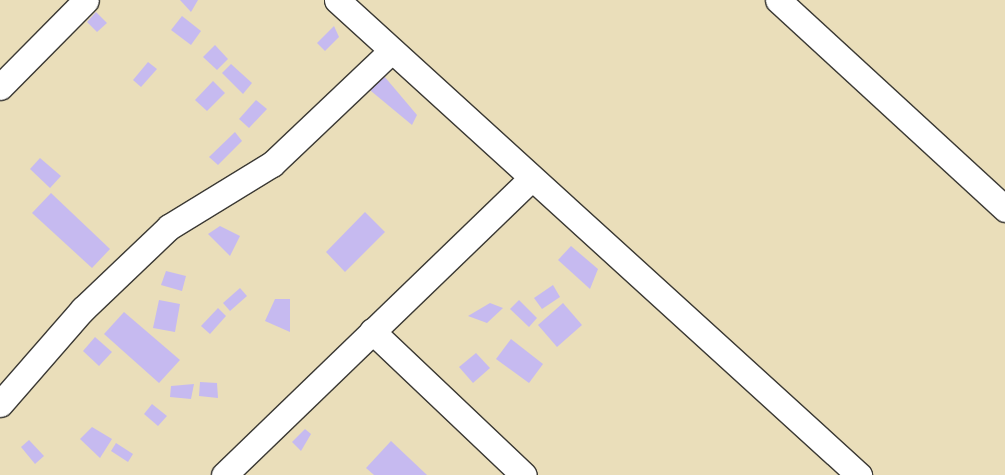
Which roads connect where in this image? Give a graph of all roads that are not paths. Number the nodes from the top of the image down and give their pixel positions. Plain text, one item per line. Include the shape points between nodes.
1 (86, 0) edge
2 (336, 0) edge
3 (778, 0) edge
4 (391, 51) junction
5 (0, 87) edge
6 (530, 179) junction
7 (1005, 209) edge
8 (372, 331) junction
9 (0, 404) edge
10 (224, 475) edge
11 (524, 475) edge
12 (859, 475) edge

1 - 5 street
2 - 4 street
3 - 7 street
4 - 6 street
4 - 9 street via 272,164 170,227 83,309
6 - 8 street
6 - 12 street
8 - 10 street
8 - 11 street

